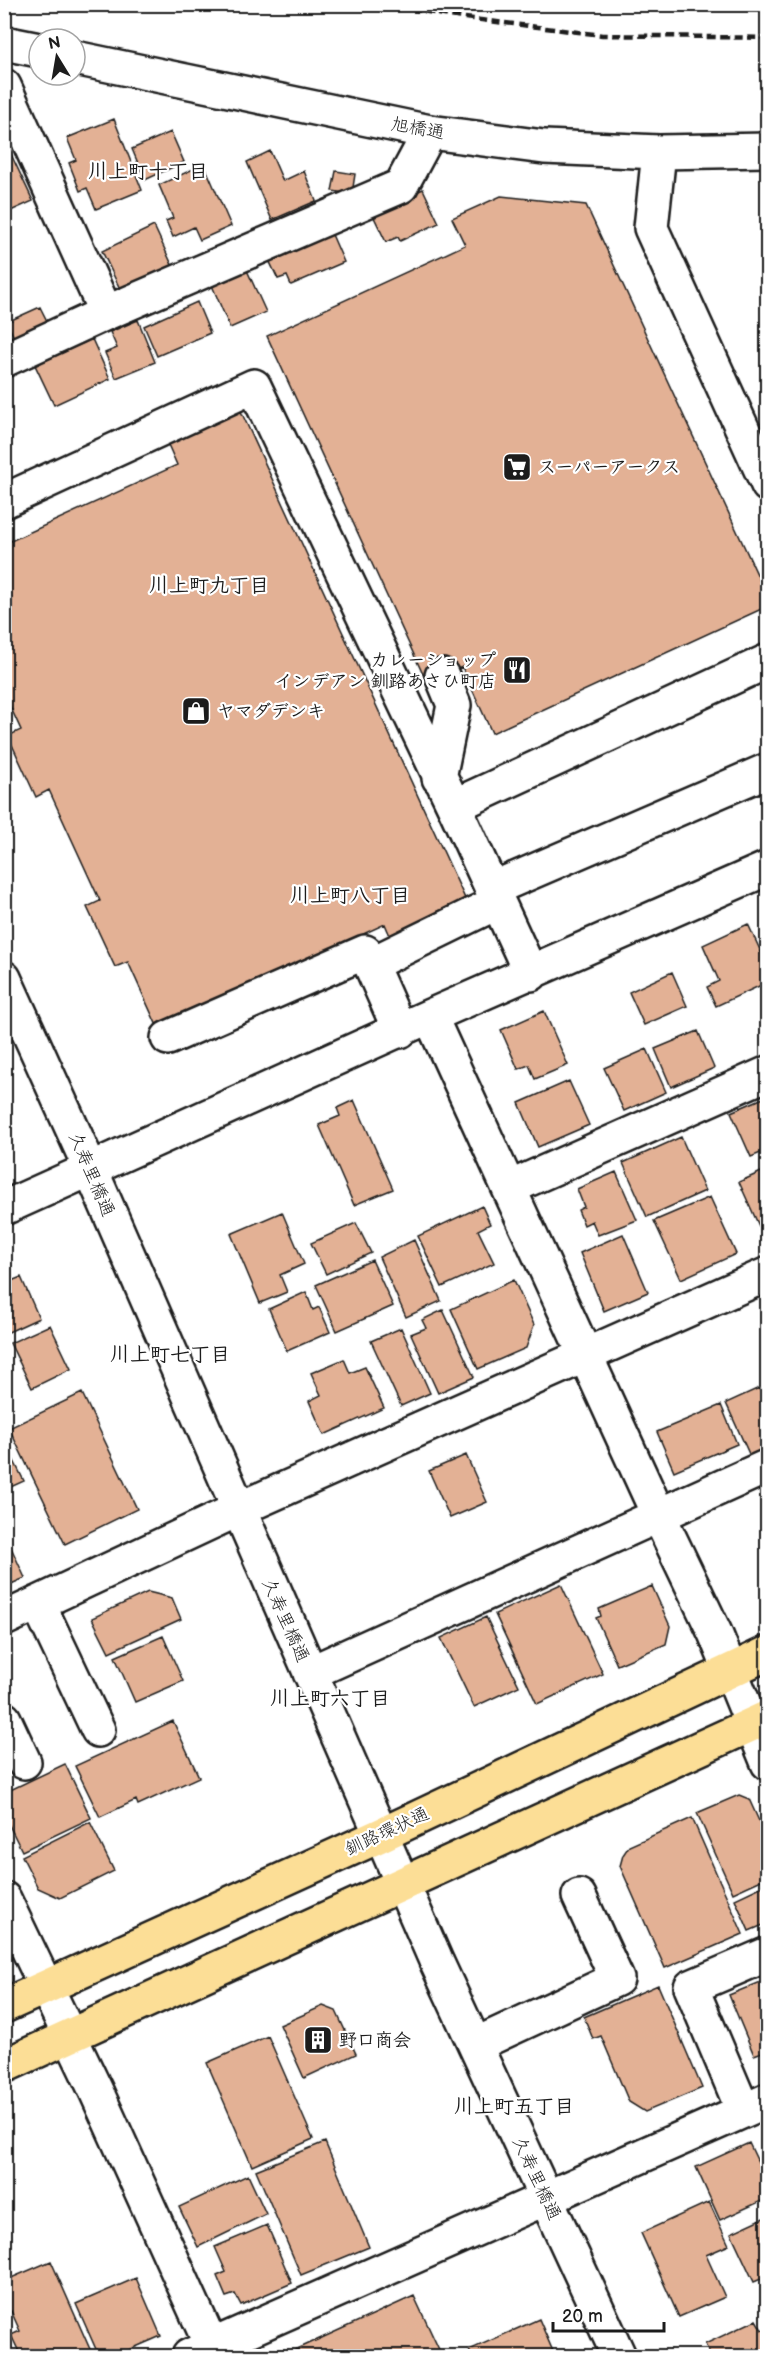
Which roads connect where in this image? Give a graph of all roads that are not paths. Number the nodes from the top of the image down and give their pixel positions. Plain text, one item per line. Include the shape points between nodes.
1 (4, 43) edge
2 (27, 48) edge
3 (87, 61) edge
4 (4, 86) edge
5 (430, 132) junction
6 (768, 150) edge
7 (659, 152) junction
8 (106, 313) junction
9 (4, 360) edge
10 (768, 485) edge
11 (4, 501) edge
12 (768, 661) edge
13 (442, 676) dead end
14 (768, 770) edge
15 (447, 792) junction
16 (768, 868) edge
17 (495, 896) junction
18 (370, 964) junction
19 (531, 974) junction
20 (4, 978) edge
21 (430, 1017) junction
22 (400, 1031) junction
23 (168, 1038) dead end
24 (768, 1073) edge
25 (91, 1170) junction
26 (509, 1188) junction
27 (4, 1208) edge
28 (768, 1274) edge
29 (587, 1356) junction
30 (768, 1466) edge
31 (238, 1509) junction
32 (658, 1514) junction
33 (38, 1603) junction
34 (4, 1619) edge
35 (768, 1653) edge
36 (730, 1670) junction
37 (310, 1673) junction
38 (4, 1719) edge
39 (760, 1721) edge
40 (98, 1730) dead end
41 (24, 1762) dead end
42 (768, 1763) edge
43 (381, 1835) junction
44 (402, 1884) junction
45 (579, 1896) dead end
46 (4, 1899) edge
47 (768, 1954) edge
48 (46, 1987) junction
49 (4, 2006) edge
50 (70, 2036) junction
51 (475, 2045) junction
52 (4, 2066) edge
53 (755, 2105) edge
54 (547, 2198) junction
55 (205, 2353) edge
56 (619, 2356) edge

1 - 2 street
3 - 5 street, 旭橋通
4 - 8 street
5 - 7 street, 旭橋通 via 544,147
5 - 8 street via 401,186
6 - 7 street, 旭橋通
7 - 10 street via 651,228
8 - 9 street
11 - 15 street via 254,386
12 - 15 street
13 - 15 street via 454,705
14 - 17 street
15 - 17 street
16 - 19 street
17 - 18 street
17 - 19 street
18 - 22 street
18 - 23 street via 365,952
19 - 21 street
20 - 25 street, 久寿里橋通
21 - 22 street
21 - 26 street
22 - 25 street
24 - 26 street
25 - 27 street
25 - 31 street, 久寿里橋通
26 - 29 street
28 - 29 street
29 - 31 street
29 - 32 street
30 - 32 street
31 - 33 street
31 - 37 street, 久寿里橋通
32 - 36 street
32 - 37 street
33 - 34 street
33 - 40 street
35 - 36 highway, 釧路環状通
36 - 39 street
36 - 43 highway, 釧路環状通
37 - 43 street, 久寿里橋通
38 - 41 street
39 - 42 street
39 - 44 highway
43 - 44 street, 久寿里橋通
43 - 48 highway, 釧路環状通
44 - 50 highway
44 - 51 street, 久寿里橋通
45 - 51 street via 617,1978
46 - 48 street
47 - 53 street via 691,1987
48 - 49 highway, 釧路環状通
48 - 50 street
50 - 52 highway
50 - 55 street
51 - 54 street, 久寿里橋通
53 - 54 street
54 - 55 street
54 - 56 street, 久寿里橋通

